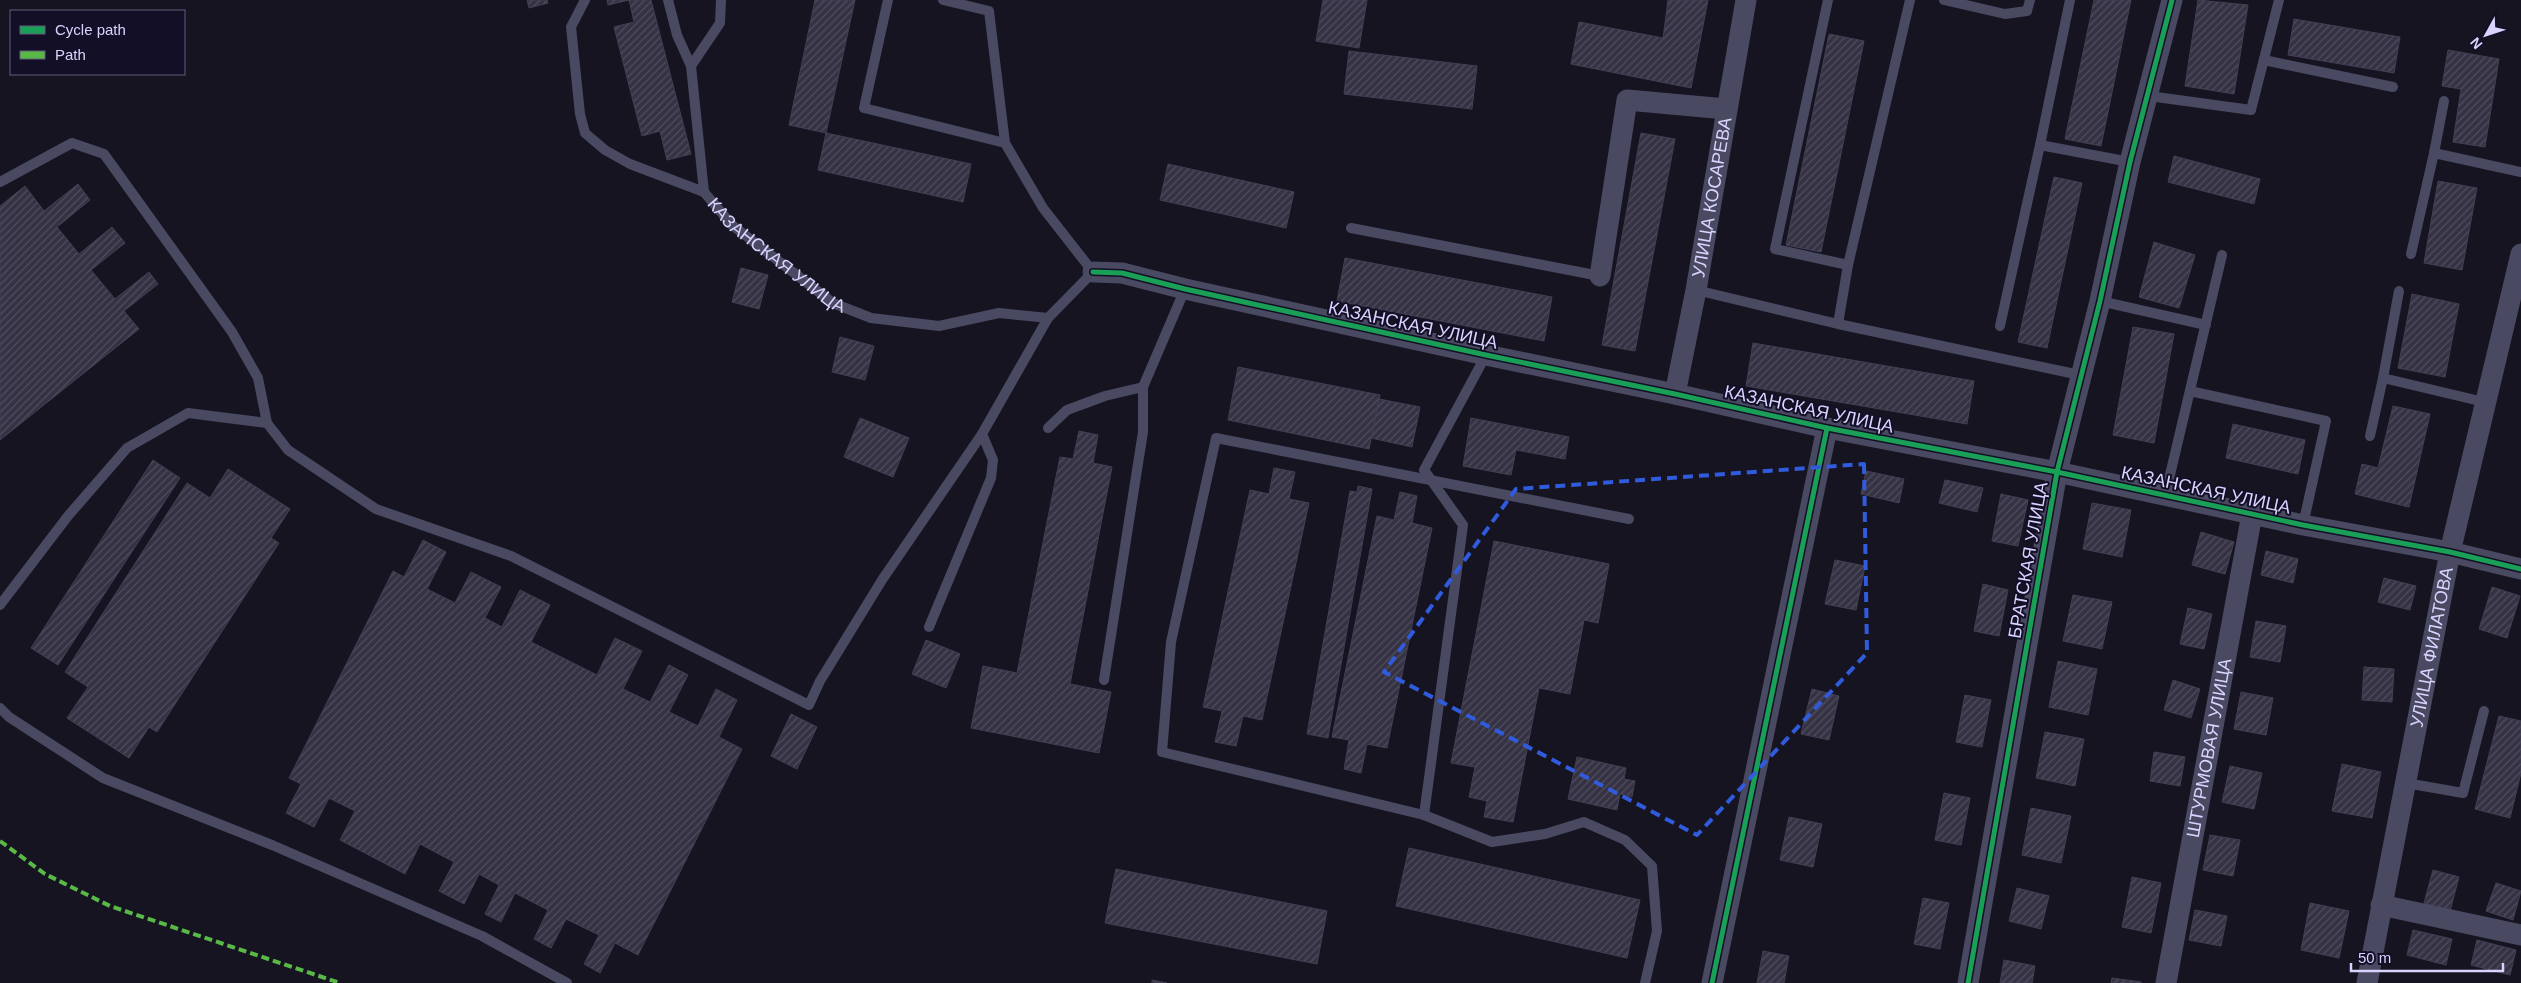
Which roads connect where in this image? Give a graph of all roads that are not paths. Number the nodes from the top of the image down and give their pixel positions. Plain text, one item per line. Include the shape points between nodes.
1 (585, 0) edge
2 (668, 0) edge
3 (721, 0) edge
4 (888, 0) edge
5 (943, 0) edge
6 (1746, 0) edge
7 (1828, 0) edge
8 (1910, 0) edge
9 (1944, 0) edge
10 (2030, 0) edge
11 (2070, 0) edge
12 (2172, 0) edge
13 (2279, 0) edge
14 (2264, 60) junction
15 (691, 66) junction
16 (2393, 87) dead end
17 (2149, 96) junction
18 (2444, 101) dead end
19 (1726, 109) junction
20 (1005, 143) junction
21 (2040, 145) junction
22 (2434, 153) junction
23 (2130, 162) junction
24 (2521, 172) edge
25 (0, 182) edge
26 (704, 192) junction
27 (1351, 228) dead end
28 (2222, 254) dead end
29 (2411, 254) dead end
30 (2521, 254) edge
31 (1848, 265) junction
32 (1093, 272) junction
33 (1600, 276) joint
34 (1186, 289) junction
35 (1696, 290) junction
36 (2399, 290) dead end
37 (2100, 301) junction
38 (1048, 318) junction
39 (1838, 324) junction
40 (2206, 325) junction
41 (2000, 326) dead end
42 (1486, 355) junction
43 (2080, 375) junction
44 (2383, 378) junction
45 (1143, 387) junction
46 (2190, 391) junction
47 (1675, 394) junction
48 (2484, 402) junction
49 (267, 423) junction
50 (1048, 428) dead end
51 (1827, 428) junction
52 (982, 434) junction
53 (2370, 436) dead end
54 (2057, 472) junction
55 (1431, 480) junction
56 (2165, 496) junction
57 (2252, 514) junction
58 (1629, 519) dead end
59 (2303, 525) junction
60 (2450, 552) junction
61 (2521, 569) edge
62 (0, 605) edge
63 (928, 627) dead end
64 (1104, 680) dead end
65 (0, 708) edge
66 (2484, 711) dead end
67 (2406, 783) junction
68 (1424, 815) junction
69 (2381, 905) junction
70 (2521, 935) edge
71 (567, 983) edge
72 (1645, 983) edge
73 (1712, 983) edge
74 (1968, 983) edge
75 (2166, 983) edge
76 (2367, 983) edge

1 - 26 lane via 571,27 580,114 585,132 605,150 630,164
2 - 15 lane, КАЗАНСКАЯ УЛИЦА via 677,35
3 - 15 lane via 720,23
4 - 20 lane via 864,108
5 - 20 lane via 990,11
6 - 19 street, УЛИЦА КОСАРЕВА
7 - 31 lane via 1775,249
8 - 31 lane
9 - 10 lane via 2005,14 2027,11
11 - 21 lane
12 - 17 street, БРАТСКАЯ УЛИЦА
13 - 14 lane
14 - 16 lane
14 - 17 lane via 2251,110
15 - 26 lane, КАЗАНСКАЯ УЛИЦА
17 - 23 street, БРАТСКАЯ УЛИЦА
18 - 22 lane
19 - 33 street via 1628,100
19 - 35 street, УЛИЦА КОСАРЕВА
20 - 32 lane via 1043,208
21 - 23 lane
21 - 41 lane
22 - 24 lane
22 - 29 lane
23 - 37 street, БРАТСКАЯ УЛИЦА
25 - 49 lane via 72,143 104,154 232,332 258,378
26 - 38 lane, КАЗАНСКАЯ УЛИЦА via 732,225 833,304 872,318 938,326 999,313
27 - 33 lane
28 - 40 lane
30 - 48 street, УЛИЦА ФИЛАТОВА
31 - 39 lane
32 - 34 street, КАЗАНСКАЯ УЛИЦА via 1122,273
32 - 38 lane
34 - 42 street, КАЗАНСКАЯ УЛИЦА
34 - 45 lane
35 - 39 lane
35 - 47 street, УЛИЦА КОСАРЕВА
36 - 44 lane
37 - 40 lane
37 - 43 street, БРАТСКАЯ УЛИЦА
38 - 52 lane
39 - 43 lane
40 - 46 lane
42 - 47 street, КАЗАНСКАЯ УЛИЦА
42 - 55 lane via 1424,470
43 - 54 street, БРАТСКАЯ УЛИЦА
44 - 48 lane
44 - 53 lane
45 - 50 lane via 1067,410
45 - 64 lane via 1143,432
46 - 56 lane
46 - 59 lane via 2326,421
47 - 51 street, КАЗАНСКАЯ УЛИЦА
48 - 60 street, УЛИЦА ФИЛАТОВА
49 - 52 lane via 288,450 376,509 511,556 809,705 820,681 882,580
49 - 62 lane via 188,413 127,448 68,516
51 - 54 street, КАЗАНСКАЯ УЛИЦА
51 - 73 street
52 - 63 lane via 994,460 991,478
54 - 56 street, КАЗАНСКАЯ УЛИЦА
54 - 74 street, БРАТСКАЯ УЛИЦА
55 - 58 lane
55 - 68 lane via 1463,525
55 - 68 lane via 1216,438 1172,642 1162,752
56 - 57 street, КАЗАНСКАЯ УЛИЦА
57 - 59 street, КАЗАНСКАЯ УЛИЦА
57 - 75 street, ШТУРМОВАЯ УЛИЦА
59 - 60 street, КАЗАНСКАЯ УЛИЦА
60 - 61 street, КАЗАНСКАЯ УЛИЦА
60 - 67 street, УЛИЦА ФИЛАТОВА
65 - 71 lane via 9,718 103,778 272,845 482,936
66 - 67 lane via 2463,793
67 - 69 street, УЛИЦА ФИЛАТОВА
68 - 72 lane via 1492,842 1544,834 1584,822 1625,840 1652,866 1657,931
69 - 70 street
69 - 76 street, УЛИЦА ФИЛАТОВА

